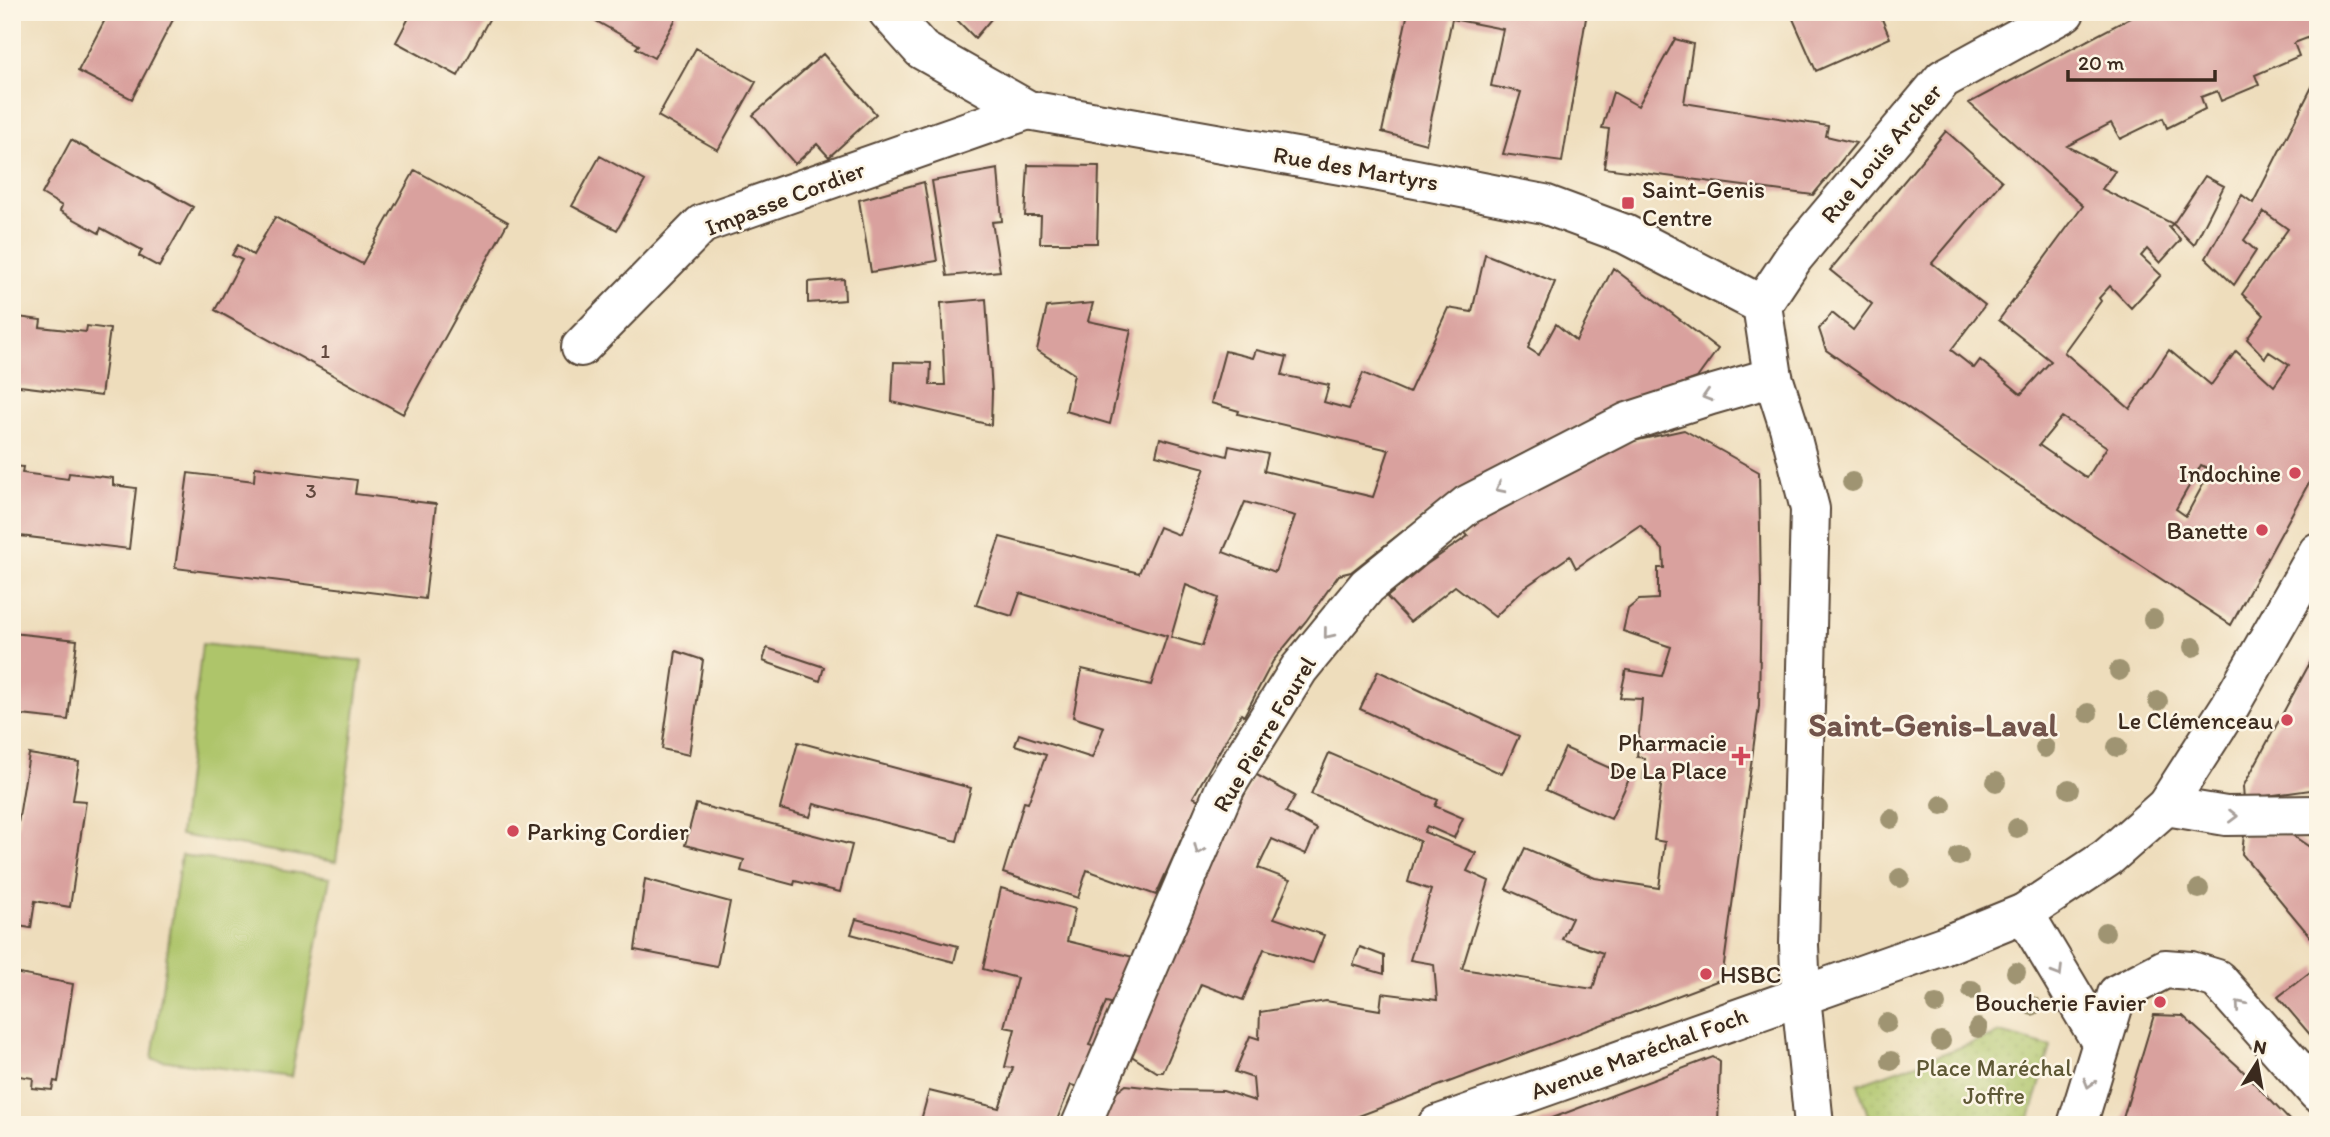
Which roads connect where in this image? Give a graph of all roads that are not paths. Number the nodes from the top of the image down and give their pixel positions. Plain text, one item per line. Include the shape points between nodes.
1 (888, 12) edge
2 (2065, 12) edge
3 (1028, 110) junction
4 (1762, 305) junction
5 (581, 347) dead end
6 (1773, 377) junction
7 (2318, 552) edge
8 (2166, 806) junction
9 (2318, 815) edge
10 (2024, 913) junction
11 (1801, 996) junction
12 (2101, 1042) junction
13 (2318, 1093) edge
14 (1081, 1125) edge
15 (1437, 1125) edge
16 (1814, 1125) edge
17 (2077, 1125) edge

1 - 3 street, Rue des Martyrs via 922,50
2 - 4 street, Rue Louis Archer via 1943,79 1794,257
3 - 4 street, Rue des Martyrs via 1544,204 1625,234
3 - 5 street, Impasse Cordier via 702,225
4 - 6 street
6 - 11 street via 1810,509
6 -> 14 street, Rue Pierre Fourel via 1628,422 1467,505 1367,586 1299,669 1226,786
7 - 8 street, Avenue Maréchal Foch via 2230,706
8 -> 9 street via 2226,816
8 - 10 street, Avenue Maréchal Foch via 2107,858
10 - 11 street, Avenue Maréchal Foch
10 -> 12 street
11 - 15 street, Avenue Maréchal Foch
11 - 16 street
13 -> 12 street via 2217,979 2191,971 2165,969 2117,994
12 -> 17 street

